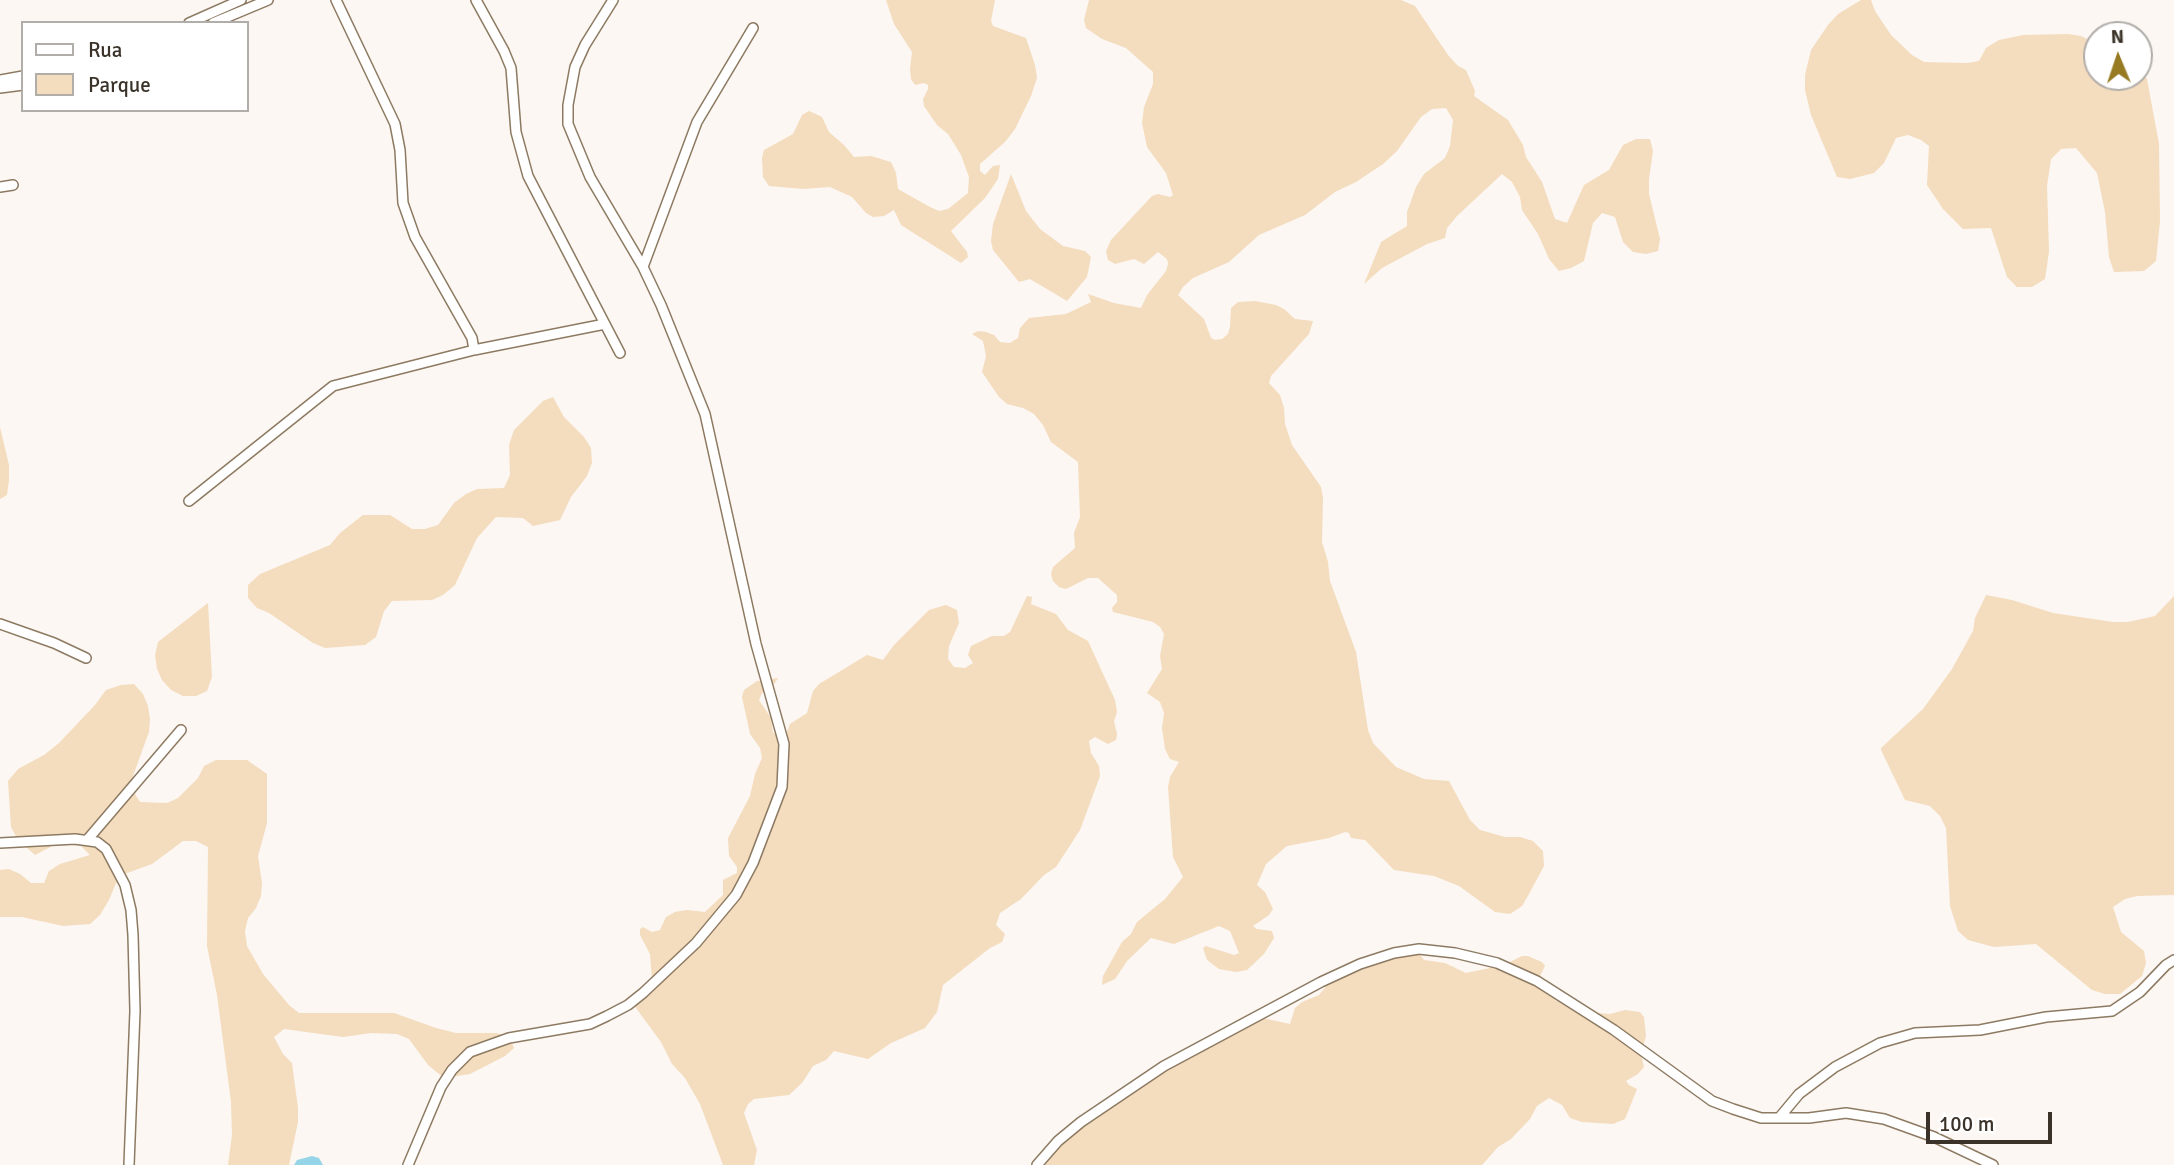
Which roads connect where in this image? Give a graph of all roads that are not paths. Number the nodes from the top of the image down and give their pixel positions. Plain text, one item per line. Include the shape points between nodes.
1 (241, 0) edge
2 (268, 0) edge
3 (337, 0) edge
4 (477, 0) edge
5 (613, 0) edge
6 (194, 21) edge
7 (218, 21) edge
8 (753, 27) dead end
9 (21, 76) edge
10 (0, 80) edge
11 (21, 85) edge
12 (0, 88) edge
13 (13, 185) dead end
14 (0, 187) edge
15 (643, 267) junction
16 (605, 324) junction
17 (474, 350) junction
18 (620, 353) dead end
19 (189, 501) dead end
20 (0, 624) edge
21 (86, 658) dead end
22 (181, 730) dead end
23 (88, 839) junction
24 (0, 843) edge
25 (2174, 960) edge
26 (1779, 1118) junction
27 (129, 1165) edge
28 (408, 1165) edge
29 (1037, 1165) edge
30 (1993, 1165) edge

1 - 6 street
2 - 7 street
3 - 17 street via 395,124 403,203 415,237 472,338
4 - 16 street via 511,68 516,132 528,176
5 - 15 street via 575,67 568,124 590,177
8 - 15 street via 697,122
9 - 10 street
11 - 12 street
13 - 14 street
15 - 28 street via 705,414 756,644 784,744 782,787 736,895 696,943 643,993 607,1016 590,1024 509,1038 470,1052 441,1087
16 - 17 street
16 - 18 street
17 - 19 street via 333,386
20 - 21 street
22 - 23 street
23 - 24 street
23 - 27 street via 106,849 120,872 131,910 135,1035
25 - 26 street via 2112,1011 1980,1030 1914,1033 1881,1043 1835,1067 1799,1094
26 - 29 street via 1761,1118 1712,1101 1537,981 1497,963 1419,949 1360,964 1164,1066 1081,1122
26 - 30 street via 1846,1113 1884,1119

